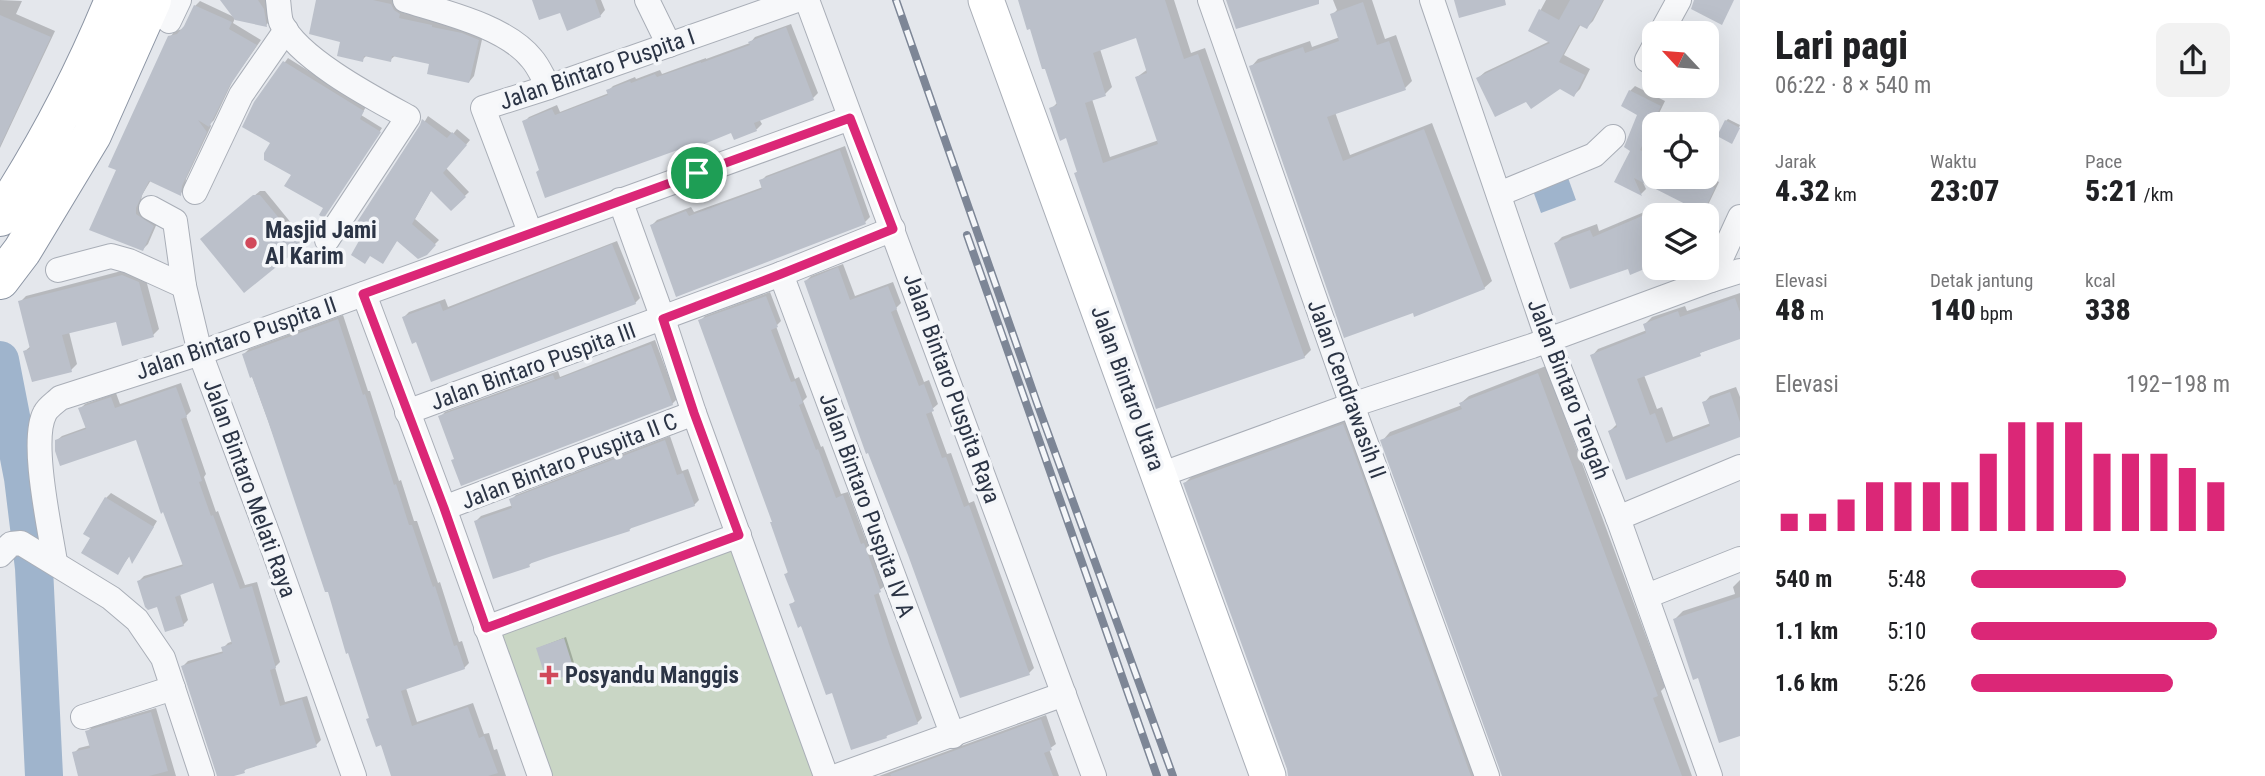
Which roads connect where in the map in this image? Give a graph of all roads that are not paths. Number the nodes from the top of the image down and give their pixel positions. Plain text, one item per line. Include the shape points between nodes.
1 (114, 0) edge
2 (278, 0) edge
3 (405, 0) edge
4 (647, 0) edge
5 (797, 0) edge
6 (807, 0) edge
7 (986, 0) edge
8 (1210, 0) edge
9 (1432, 0) edge
10 (1679, 0) edge
11 (166, 7) edge
12 (1668, 21) edge
13 (285, 30) junction
14 (669, 45) junction
15 (549, 87) junction
16 (850, 118) junction
17 (1613, 137) dead end
18 (195, 192) dead end
19 (1499, 194) junction
20 (620, 200) junction
21 (151, 208) dead end
22 (0, 217) edge
23 (1740, 217) edge
24 (893, 229) junction
25 (530, 232) junction
26 (327, 240) dead end
27 (1719, 263) edge
28 (58, 270) dead end
29 (1740, 271) edge
30 (781, 274) junction
31 (1719, 278) edge
32 (0, 280) edge
33 (1711, 280) edge
34 (184, 286) junction
35 (363, 294) junction
36 (663, 319) junction
37 (1548, 340) junction
38 (200, 352) junction
39 (1352, 404) junction
40 (407, 412) junction
41 (694, 413) junction
42 (1740, 467) edge
43 (1160, 475) junction
44 (444, 508) junction
45 (1618, 518) junction
46 (739, 535) junction
47 (10, 549) edge
48 (1740, 559) edge
49 (50, 560) junction
50 (1647, 596) junction
51 (486, 628) junction
52 (173, 688) junction
53 (1064, 694) junction
54 (83, 717) dead end
55 (953, 736) junction
56 (351, 775) edge
57 (202, 776) edge
58 (540, 776) edge
59 (826, 776) edge
60 (837, 776) edge
61 (1094, 776) edge
62 (1268, 776) edge
63 (1487, 776) edge
64 (1710, 776) edge

1 - 22 highway via 58,121
2 - 13 street
3 - 15 street via 473,20 513,43 531,58
4 - 14 street
5 - 14 street, Jalan Bintaro Puspita I
6 - 16 street, Jalan Bintaro Puspita Raya
7 - 43 main road, Jalan Bintaro Utara
8 - 39 street, Jalan Cendrawasih II
9 - 19 street, Jalan Bintaro Tengah
10 - 12 street
11 - 32 highway via 22,251
13 - 18 street via 242,95
13 - 26 street via 347,83 408,117
14 - 15 street, Jalan Bintaro Puspita I
15 - 25 street, Jalan Bintaro Puspita I via 483,108
16 - 20 street, Jalan Bintaro Puspita II
16 - 24 street, Jalan Bintaro Puspita Raya
17 - 19 street via 1594,155
19 - 37 street, Jalan Bintaro Tengah
20 - 25 street, Jalan Bintaro Puspita II
20 - 36 street
21 - 34 street, Jalan Bintaro Melati Raya via 175,222
23 - 27 street
24 - 30 street, Jalan Bintaro Puspita III
24 - 53 street, Jalan Bintaro Puspita Raya
25 - 35 street, Jalan Bintaro Puspita II
28 - 34 street via 111,256
29 - 31 street
30 - 36 street, Jalan Bintaro Puspita III
30 - 55 street, Jalan Bintaro Puspita IV A
33 - 37 street
34 - 38 street, Jalan Bintaro Melati Raya
35 - 38 street, Jalan Bintaro Puspita II
35 - 40 street
36 - 40 street, Jalan Bintaro Puspita III
36 - 41 street
37 - 39 street
37 - 45 street, Jalan Bintaro Tengah
38 - 49 street, Jalan Bintaro Puspita II via 60,398 46,411 38,448
38 - 56 street, Jalan Bintaro Melati Raya
39 - 43 street
39 - 63 street, Jalan Cendrawasih II
40 - 44 street
41 - 44 street, Jalan Bintaro Puspita II C
41 - 46 street
42 - 45 street
43 - 62 main road, Jalan Bintaro Utara
44 - 51 street
45 - 50 street, Jalan Bintaro Tengah
46 - 51 street
46 - 59 street
47 - 49 street
48 - 50 street
49 - 52 street via 111,598 136,620 163,658
50 - 64 street, Jalan Bintaro Tengah
51 - 58 street
52 - 54 street
52 - 57 street
53 - 55 street
53 - 61 street, Jalan Bintaro Puspita Raya
55 - 60 street

